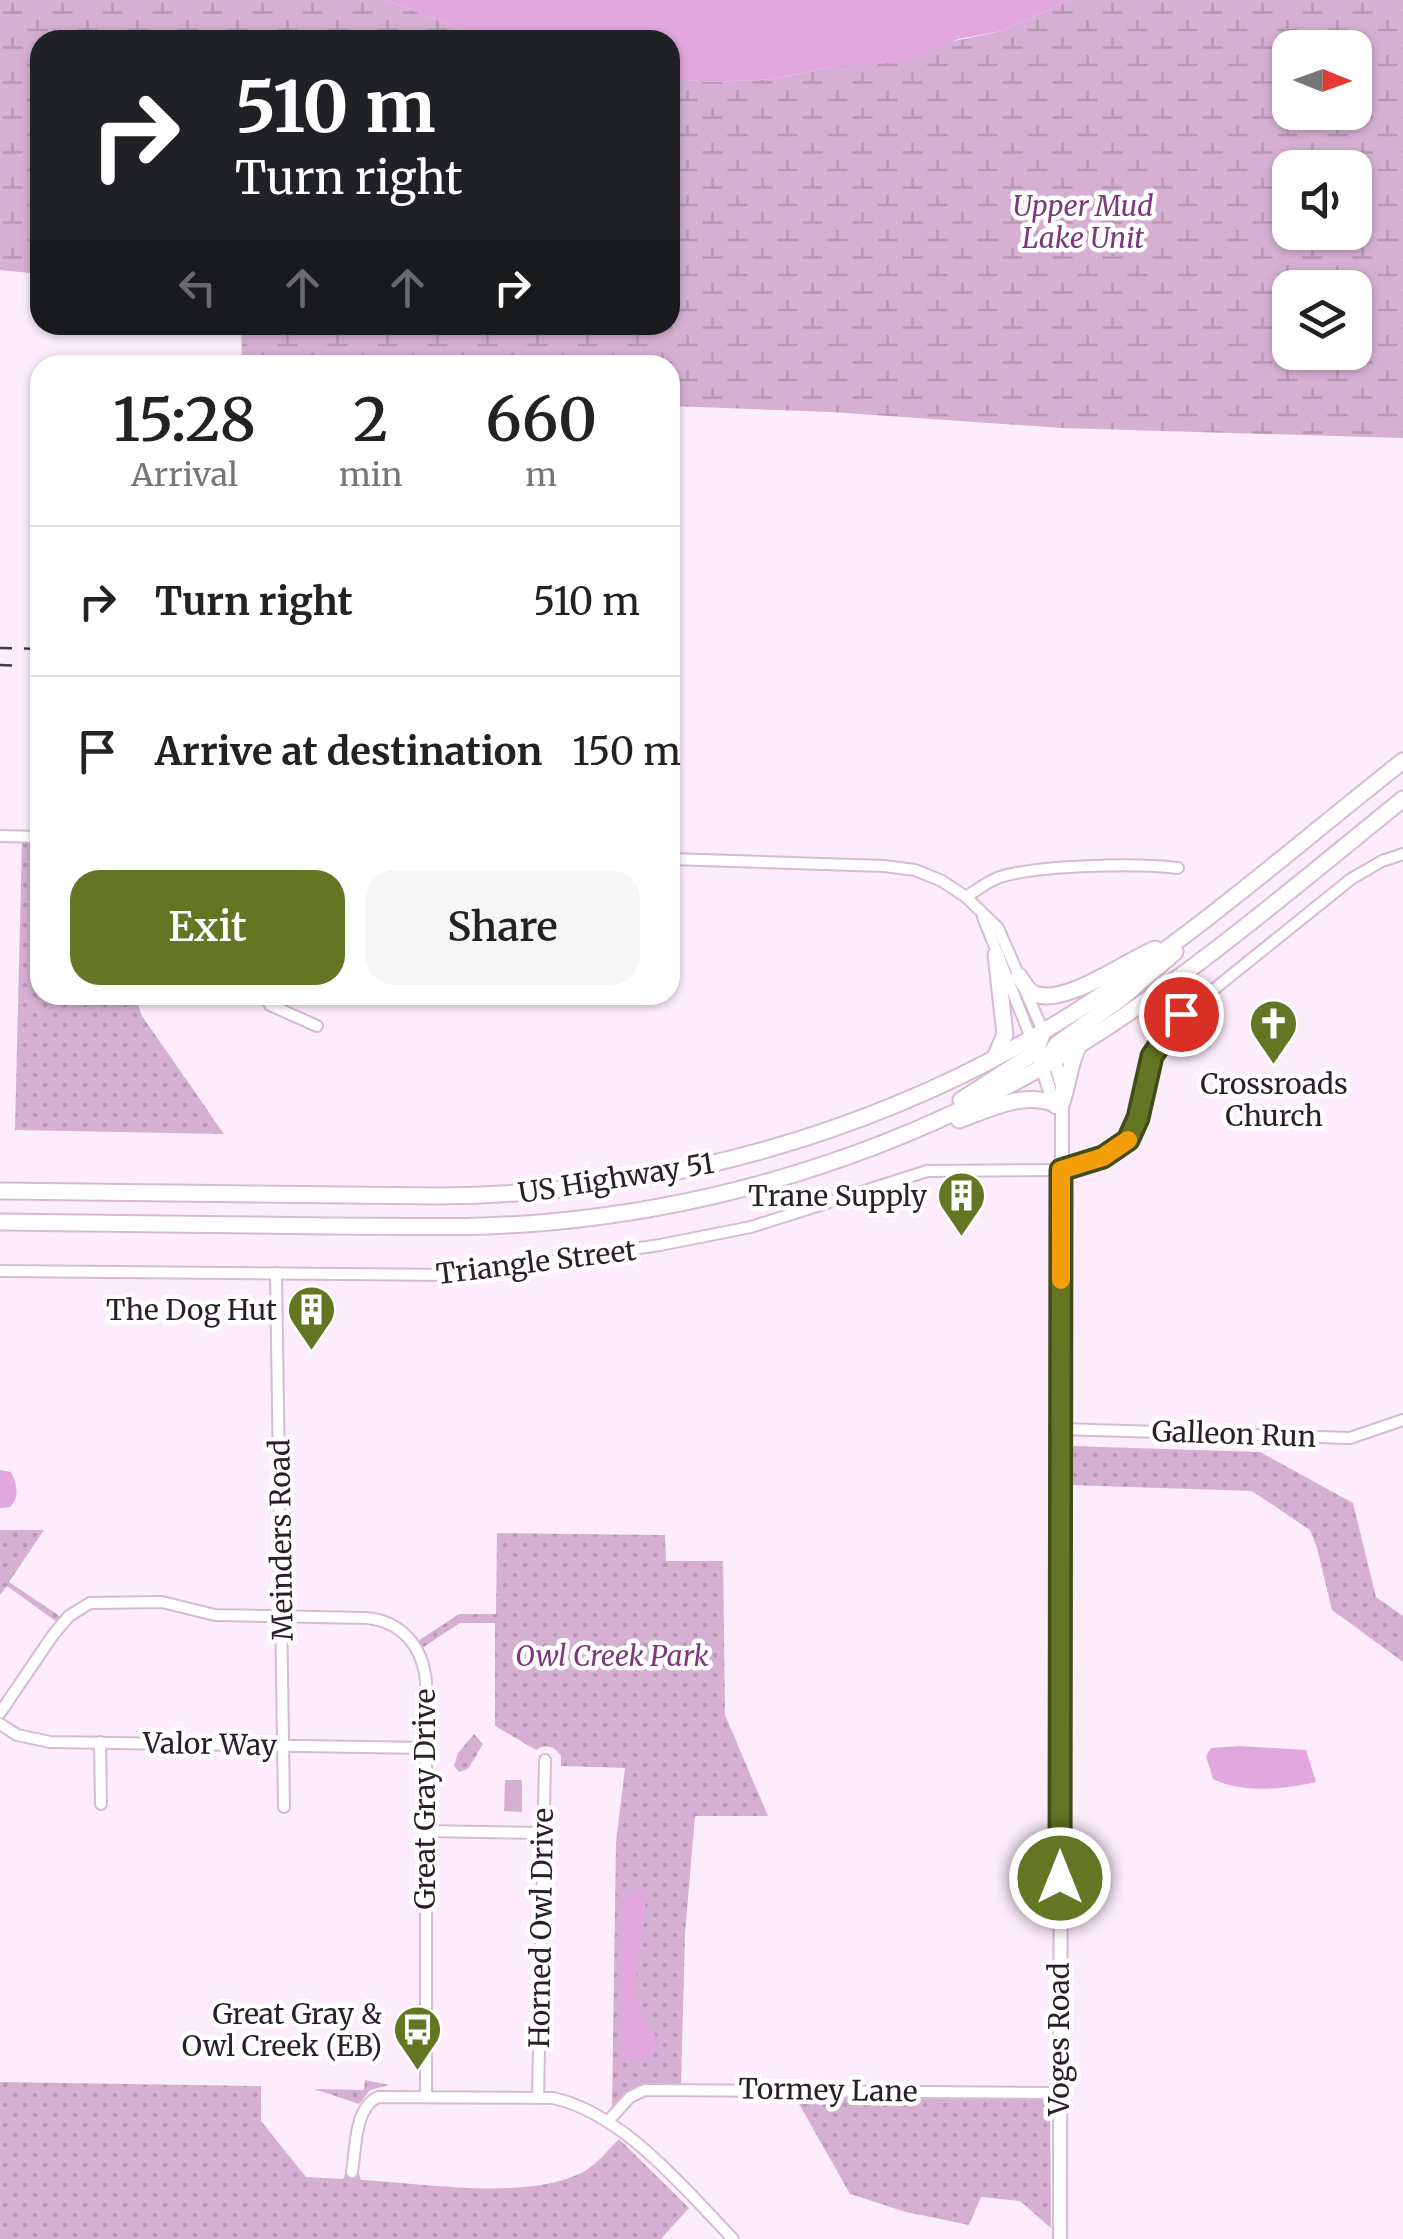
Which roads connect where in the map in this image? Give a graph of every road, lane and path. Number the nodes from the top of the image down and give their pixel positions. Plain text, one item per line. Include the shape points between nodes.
1 (1403, 761) edge
2 (1403, 799) edge
3 (0, 836) edge
4 (30, 837) edge
5 (1403, 854) edge
6 (680, 858) edge
7 (1178, 868) dead end
8 (966, 897) junction
9 (983, 916) junction
10 (1190, 929) junction
11 (1176, 940) junction
12 (996, 955) junction
13 (1020, 976) junction
14 (272, 1005) edge
15 (317, 1026) dead end
16 (1079, 1045) junction
17 (1043, 1050) junction
18 (994, 1059) junction
19 (1059, 1107) junction
20 (910, 1132) junction
21 (1061, 1170) junction
22 (0, 1191) edge
23 (0, 1222) edge
24 (0, 1271) edge
25 (276, 1273) junction
26 (1403, 1420) edge
27 (1061, 1429) junction
28 (283, 1617) junction
29 (0, 1713) edge
30 (0, 1724) edge
31 (100, 1742) junction
32 (283, 1746) junction
33 (425, 1748) junction
34 (545, 1760) dead end
35 (101, 1804) dead end
36 (284, 1807) dead end
37 (425, 1831) junction
38 (543, 1833) junction
39 (1059, 2092) junction
40 (426, 2096) junction
41 (538, 2097) junction
42 (609, 2120) junction
43 (352, 2172) dead end
44 (734, 2239) edge
45 (1060, 2239) edge

1 - 10 main road
2 - 16 main road via 1184,973
3 - 4 street
5 - 21 street, Triangle Street via 1351,879 1181,1014 1152,1056 1128,1140 1103,1157
6 - 8 street via 900,868 927,874
7 - 8 street via 1149,864 1017,874
8 - 9 street
9 - 12 street
9 - 13 street via 998,928
10 - 11 main road
10 - 17 main road via 1184,944 1140,983
11 - 13 main road via 1061,994 1030,992
11 - 17 main road, US Highway 51
12 - 17 street
12 - 18 main road via 1004,1034
13 - 17 street
14 - 15 street
16 - 17 main road
16 - 19 main road
17 - 18 main road, US Highway 51
17 - 19 street, Voges Road
17 - 20 main road
18 - 22 main road, US Highway 51 via 796,1141 592,1186 440,1196
19 - 20 main road via 1036,1097 1018,1100
19 - 21 street, Voges Road
20 - 23 main road, US Highway 51 via 732,1191 552,1222
21 - 25 street, Triangle Street via 927,1171 751,1227 504,1270
21 - 27 street, Voges Road
24 - 25 street, Triangle Street
25 - 28 street, Meinders Road
26 - 27 street, Galleon Run via 1350,1438
27 - 39 street, Voges Road
28 - 29 street, Great Gray Drive via 215,1615 162,1602 90,1604 68,1616
28 - 32 street, Meinders Road
28 - 33 street, Great Gray Drive via 378,1619 399,1629 423,1664
30 - 31 street, Valor Way via 40,1741
31 - 32 street, Valor Way
31 - 35 street
32 - 33 street, Valor Way
32 - 36 street, Meinders Road
33 - 37 street, Great Gray Drive
34 - 38 street, Horned Owl Drive
37 - 38 street
37 - 40 street, Great Gray Drive
38 - 41 street, Horned Owl Drive
39 - 42 street, Tormey Lane via 646,2090
39 - 45 street, Voges Road
40 - 41 street
40 - 43 street via 371,2100 360,2120
41 - 42 street
42 - 44 street

